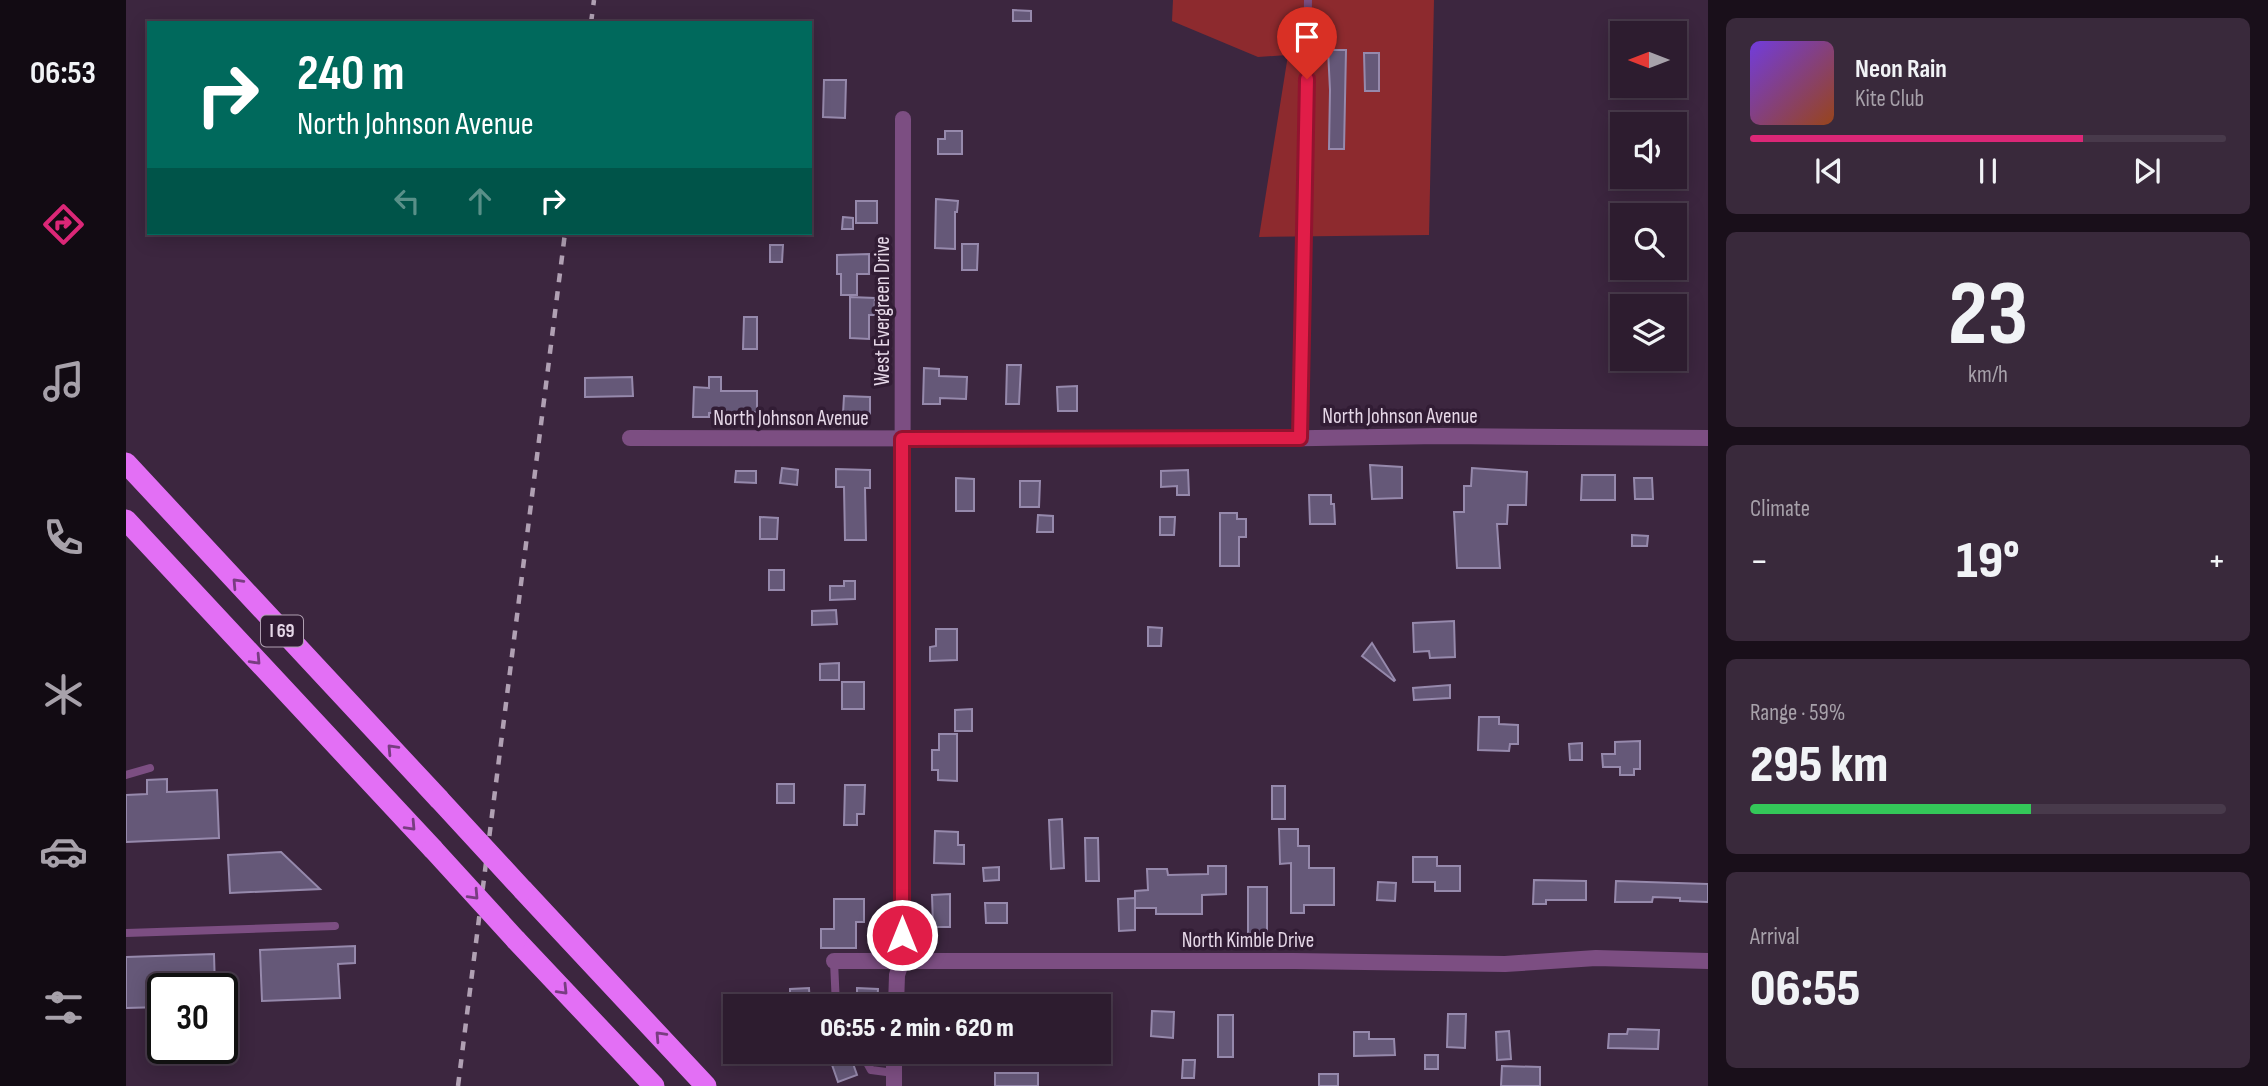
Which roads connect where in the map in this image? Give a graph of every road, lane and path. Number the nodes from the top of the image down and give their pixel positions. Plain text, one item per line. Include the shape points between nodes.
1 (1308, 0) edge
2 (903, 119) dead end
3 (630, 438) dead end
4 (1300, 438) junction
5 (902, 439) junction
6 (1708, 439) edge
7 (126, 463) edge
8 (126, 520) edge
9 (150, 768) dead end
10 (126, 775) edge
11 (335, 926) dead end
12 (126, 933) edge
13 (902, 960) junction
14 (834, 961) joint
15 (1708, 961) edge
16 (835, 994) edge
17 (896, 994) edge
18 (868, 1064) edge
19 (894, 1080) edge
20 (654, 1086) edge
21 (706, 1086) edge

1 - 4 lane
2 - 5 street, West Evergreen Drive
3 - 5 street, North Johnson Avenue
4 - 5 street, North Johnson Avenue
4 - 6 street, North Johnson Avenue
5 - 13 street, West Evergreen Drive
21 -> 7 highway, I 69, bridge
8 -> 20 highway, I 69, bridge
9 - 10 lane
11 - 12 lane
13 - 14 street, North Kimble Drive
13 - 15 street, North Kimble Drive
13 - 17 street, West Evergreen Drive
14 - 16 lane, North Kimble Drive
18 - 19 lane

